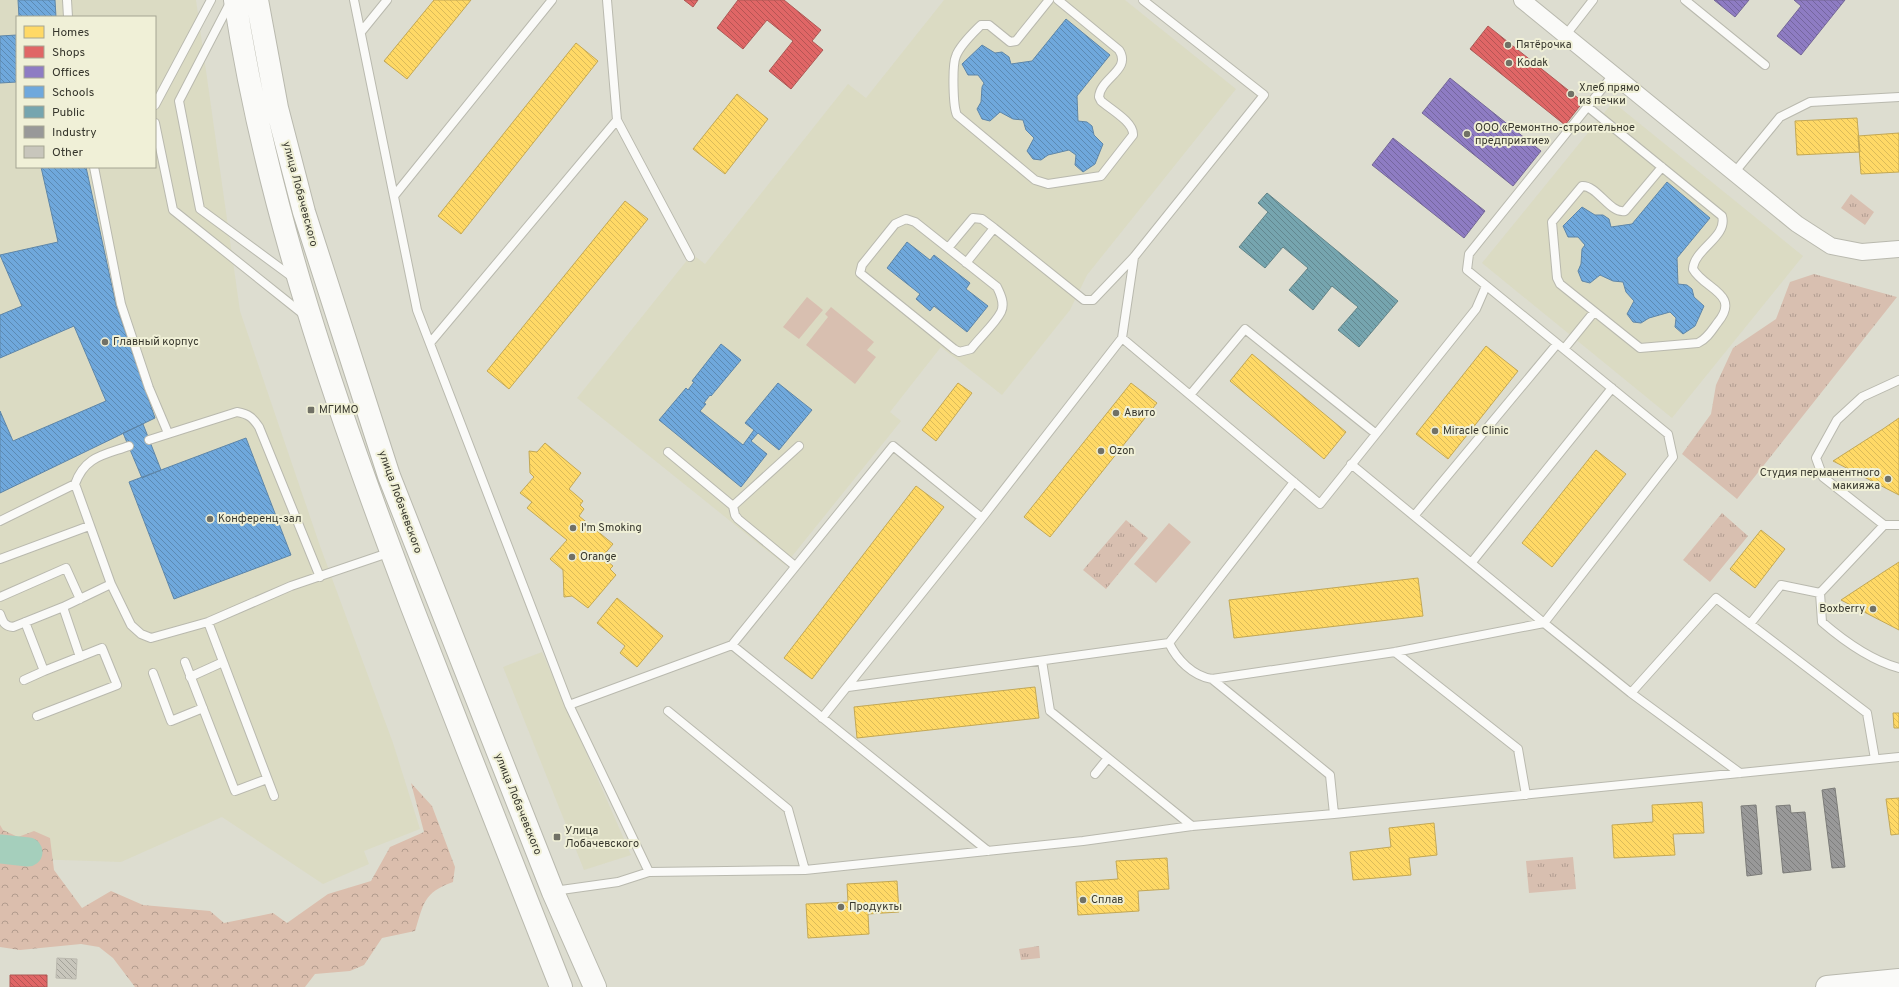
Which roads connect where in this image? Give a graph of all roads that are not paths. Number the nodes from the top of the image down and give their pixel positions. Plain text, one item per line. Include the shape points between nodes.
1 (68, 0) edge
2 (211, 0) edge
3 (231, 0) edge
4 (235, 0) edge
5 (257, 0) edge
6 (354, 0) edge
7 (387, 0) edge
8 (552, 0) edge
9 (607, 0) edge
10 (1049, 0) edge
11 (1058, 0) edge
12 (1143, 0) edge
13 (1522, 0) edge
14 (1593, 0) edge
15 (1685, 0) edge
16 (68, 16) edge
17 (361, 32) junction
18 (1565, 36) junction
19 (1765, 65) dead end
20 (1613, 75) junction
21 (1899, 97) edge
22 (156, 103) edge
23 (1588, 106) junction
24 (618, 120) junction
25 (156, 128) edge
26 (1662, 167) junction
27 (94, 168) edge
28 (1734, 173) junction
29 (394, 196) junction
30 (994, 228) junction
31 (948, 248) junction
32 (1899, 249) edge
33 (690, 257) dead end
34 (1134, 257) junction
35 (966, 263) junction
36 (300, 283) junction
37 (1486, 286) junction
38 (1594, 312) junction
39 (310, 320) junction
40 (1122, 338) junction
41 (430, 343) junction
42 (1560, 346) junction
43 (1899, 380) edge
44 (1612, 388) junction
45 (1190, 395) junction
46 (168, 433) junction
47 (1375, 433) junction
48 (149, 440) dead end
49 (129, 446) dead end
50 (799, 446) dead end
51 (668, 452) dead end
52 (1351, 464) junction
53 (1294, 482) junction
54 (75, 484) junction
55 (734, 506) junction
56 (1414, 516) junction
57 (982, 518) junction
58 (0, 521) edge
59 (1884, 525) junction
60 (1899, 525) edge
61 (89, 526) junction
62 (391, 552) junction
63 (0, 559) edge
64 (1472, 562) junction
65 (795, 566) junction
66 (320, 576) junction
67 (111, 584) junction
68 (1820, 593) junction
69 (0, 597) edge
70 (80, 599) junction
71 (63, 607) junction
72 (0, 614) edge
73 (25, 622) junction
74 (208, 622) junction
75 (1544, 623) junction
76 (1750, 624) junction
77 (1169, 643) junction
78 (732, 645) junction
79 (1395, 652) junction
80 (80, 657) junction
81 (1042, 661) junction
82 (185, 662) dead end
83 (223, 662) junction
84 (1899, 668) edge
85 (44, 671) junction
86 (152, 673) dead end
87 (190, 677) junction
88 (1212, 679) junction
89 (24, 680) dead end
90 (848, 687) junction
91 (1631, 693) junction
92 (569, 705) junction
93 (203, 708) junction
94 (668, 711) dead end
95 (36, 716) dead end
96 (822, 718) junction
97 (1899, 756) edge
98 (1108, 758) junction
99 (1875, 759) junction
100 (1740, 773) junction
101 (1095, 774) dead end
102 (267, 779) junction
103 (1526, 795) junction
104 (274, 796) dead end
105 (1334, 814) junction
106 (1192, 826) junction
107 (988, 851) junction
108 (805, 870) junction
109 (648, 872) junction
110 (553, 892) junction
111 (1899, 980) edge
112 (561, 987) edge
113 (595, 987) edge
114 (1827, 987) edge

1 - 16 lane
2 - 22 lane
3 - 36 lane via 178,101 200,209
4 - 36 main road, улица Лобачевского via 255,113
5 - 110 main road, улица Лобачевского via 277,108 304,212 394,491
6 - 17 lane
7 - 17 lane
8 - 29 lane
9 - 24 lane
10 - 11 lane via 1016,40 1010,42 989,25 981,25 958,53 954,62 954,107 957,115 1035,180 1048,184 1101,176 1133,135 1130,125 1099,97 1123,61 1119,50
12 - 34 lane via 1264,95
13 - 18 street
14 - 18 lane
15 - 19 lane
17 - 29 lane
18 - 20 street
20 - 23 lane
20 - 28 street
21 - 28 lane via 1810,102 1780,117
23 - 26 lane
23 - 37 lane via 1469,254 1467,270
24 - 33 lane
24 - 41 lane
25 - 39 lane via 173,210
26 - 38 lane via 1625,211 1621,212 1590,188 1582,186 1553,218 1558,281
26 - 38 lane via 1722,216 1721,229 1696,260 1693,269 1721,295 1725,301 1724,315 1698,343 1644,349 1635,346
27 - 46 lane via 121,304 149,388
28 - 32 street via 1796,224 1831,246 1862,252
29 - 41 lane via 417,310
30 - 31 lane via 982,219 972,218
30 - 34 lane via 1084,300 1096,298
30 - 35 lane
31 - 35 lane
31 - 35 lane via 915,222 906,219 899,221 862,265 860,272 954,349 966,352 1001,312 1002,303 997,288
34 - 40 lane
36 - 39 main road, улица Лобачевского
37 - 42 lane
37 - 47 lane via 1476,309
38 - 42 lane
39 - 62 main road, улица Лобачевского
40 - 45 lane
40 - 57 lane
41 - 92 lane
42 - 44 lane
42 - 56 lane
43 - 59 lane via 1862,397 1837,420 1816,458 1823,477
44 - 64 lane
44 - 75 lane via 1668,434 1673,457
45 - 47 lane via 1245,329
45 - 53 lane
46 - 48 lane
46 - 66 lane via 237,412 254,419
47 - 52 lane
49 - 54 lane via 88,462
50 - 55 lane
51 - 55 lane
52 - 53 lane via 1320,504
52 - 56 lane
53 - 77 lane
54 - 58 lane
54 - 61 lane
55 - 65 lane via 733,510 738,520
56 - 64 lane
57 - 65 lane via 893,446
57 - 90 lane
59 - 60 lane
59 - 68 lane
61 - 63 lane
61 - 67 lane
62 - 66 lane
62 - 112 main road, улица Лобачевского
64 - 75 lane
65 - 78 lane
66 - 74 lane
67 - 70 lane
67 - 74 lane via 131,625 141,634 151,638
68 - 76 lane via 1781,585
68 - 84 lane via 1822,622 1844,641 1886,664
69 - 70 lane via 66,568
70 - 71 lane
71 - 73 lane
71 - 80 lane
72 - 73 lane via 7,626 13,627
73 - 85 lane
74 - 83 lane
75 - 79 lane
75 - 91 lane
76 - 91 lane via 1716,598
76 - 99 lane via 1867,713
77 - 81 lane
77 - 88 lane via 1175,655 1200,677
78 - 92 lane
78 - 96 lane
79 - 88 lane
79 - 103 lane via 1518,749
80 - 85 lane
80 - 95 lane via 102,648 117,685
81 - 90 lane
81 - 98 lane via 1050,712
82 - 87 lane
83 - 87 lane
83 - 102 lane
85 - 89 lane
86 - 93 lane via 171,721
87 - 93 lane
88 - 105 lane via 1330,775
90 - 96 lane
91 - 100 lane
92 - 109 lane
93 - 102 lane via 235,791
94 - 108 lane via 788,809
96 - 107 lane
97 - 99 lane
98 - 101 lane
98 - 106 lane
99 - 100 lane
100 - 103 lane
102 - 104 lane
103 - 105 lane
105 - 106 lane
106 - 107 lane
107 - 108 lane
108 - 109 lane
109 - 110 lane via 618,882
110 - 113 main road, улица Лобачевского
111 - 114 main road

